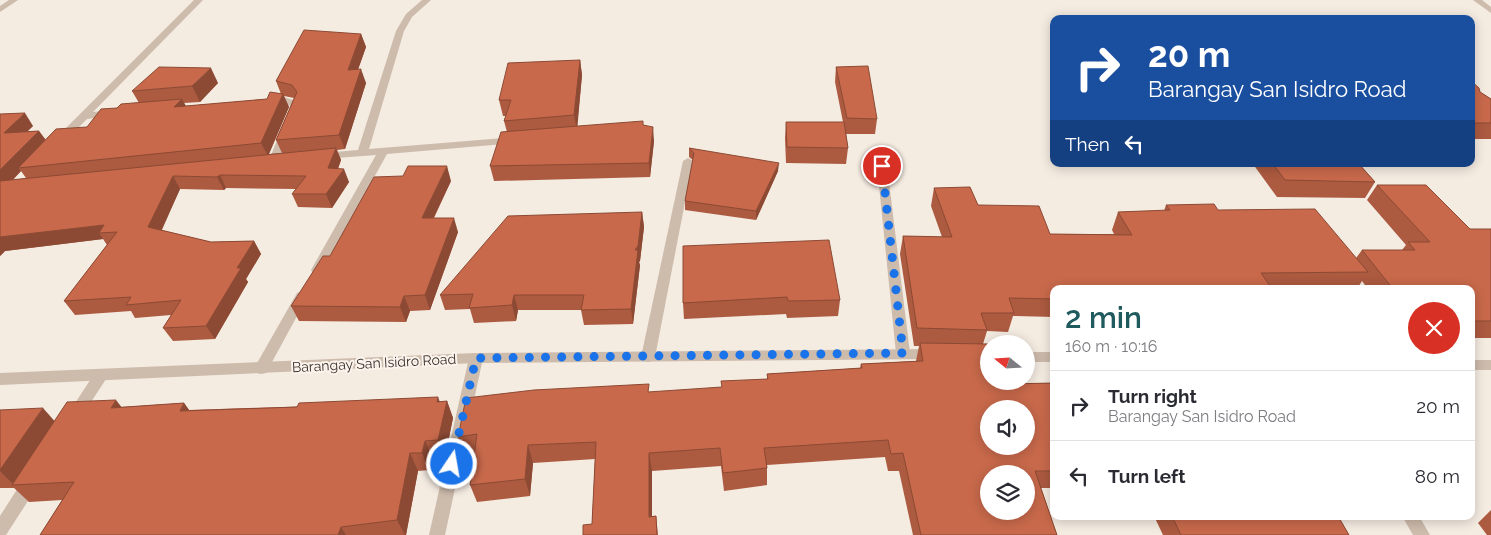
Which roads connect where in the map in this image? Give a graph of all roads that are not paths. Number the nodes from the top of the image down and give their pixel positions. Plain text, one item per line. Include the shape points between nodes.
1 (14, 0) edge
2 (199, 0) edge
3 (427, 0) edge
4 (1477, 0) edge
5 (0, 10) edge
6 (1491, 10) edge
7 (255, 102) edge
8 (122, 113) edge
9 (84, 116) junction
10 (531, 139) edge
11 (51, 149) edge
12 (384, 150) junction
13 (363, 152) junction
14 (314, 157) edge
15 (274, 160) edge
16 (688, 162) dead end
17 (882, 166) dead end
18 (903, 353) junction
19 (950, 354) edge
20 (1035, 356) edge
21 (648, 357) junction
22 (1050, 357) edge
23 (476, 358) junction
24 (1475, 365) edge
25 (1491, 365) edge
26 (261, 369) junction
27 (101, 375) junction
28 (0, 379) edge
29 (69, 424) edge
30 (37, 473) edge
31 (1413, 520) edge
32 (0, 530) edge
33 (437, 535) edge
34 (1422, 535) edge

1 - 5 street
2 - 9 street
3 - 13 street via 409,16 400,31
4 - 6 street
7 - 15 street via 283,100 296,106
8 - 9 street
9 - 11 street
10 - 12 street
12 - 13 street
12 - 26 street
13 - 14 street
16 - 21 street
17 - 18 street
18 - 19 street, Barangay San Isidro Road
18 - 21 street, Barangay San Isidro Road
20 - 22 street
21 - 23 street, Barangay San Isidro Road
23 - 26 street, Barangay San Isidro Road
23 - 33 street
24 - 25 street
26 - 27 street, Barangay San Isidro Road
27 - 28 street, Barangay San Isidro Road
27 - 29 street
30 - 32 street
31 - 34 street

